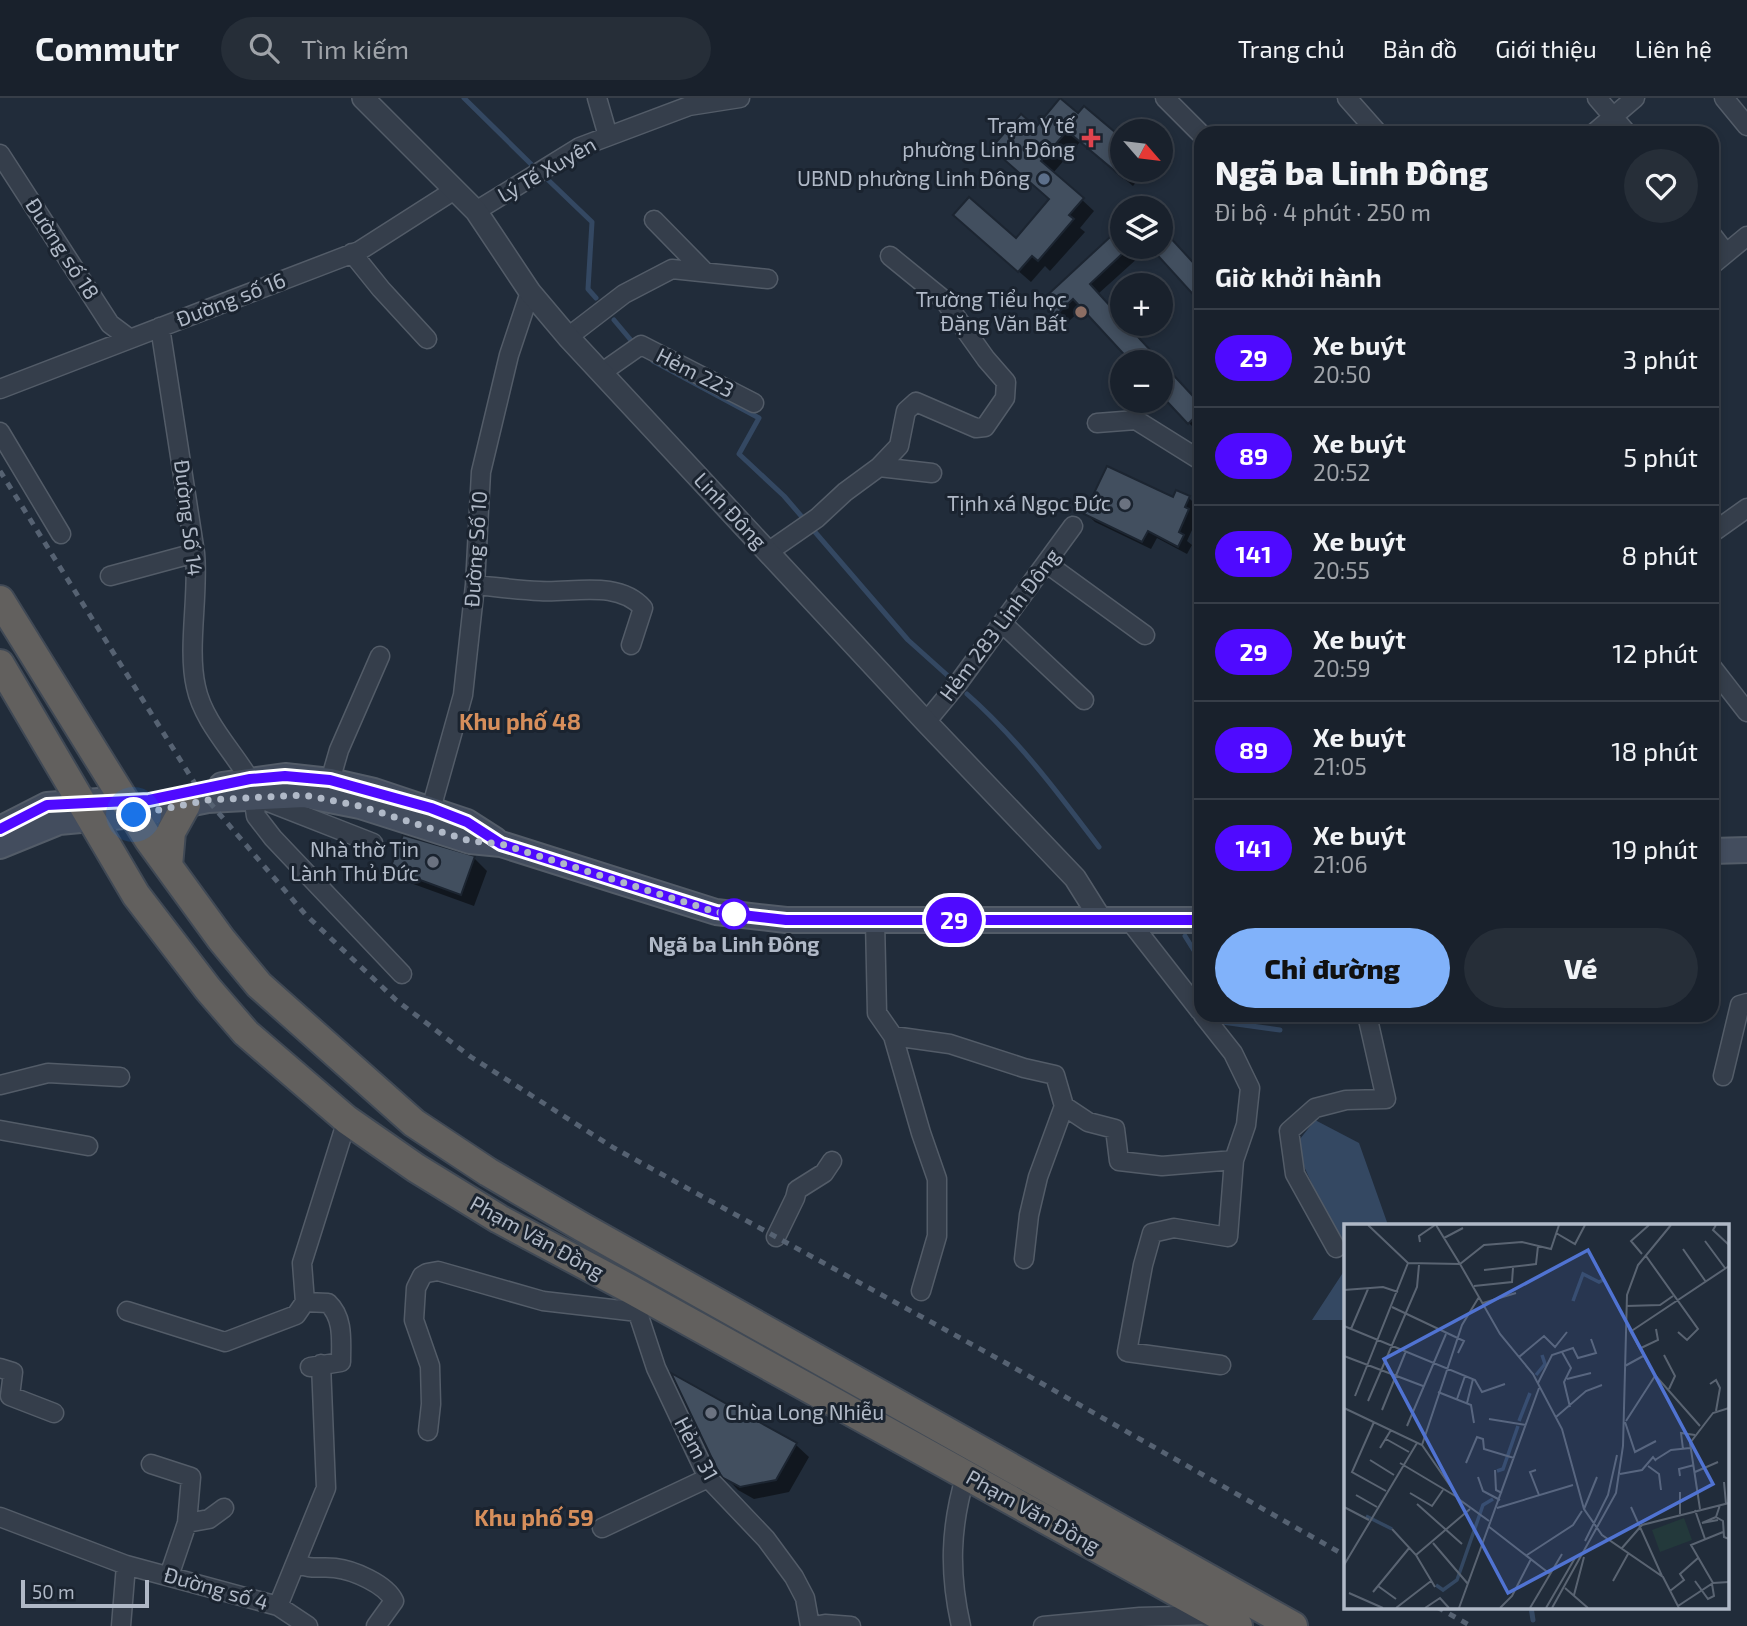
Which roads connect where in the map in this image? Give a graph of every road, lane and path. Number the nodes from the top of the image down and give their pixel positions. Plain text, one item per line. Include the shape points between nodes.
1 (363, 98) edge
2 (597, 98) edge
3 (740, 98) edge
4 (1165, 98) edge
5 (1347, 98) edge
6 (1597, 98) edge
7 (1635, 98) edge
8 (1724, 98) edge
9 (717, 99) edge
10 (1613, 117) junction
11 (1372, 126) edge
12 (1602, 126) edge
13 (1621, 126) edge
14 (1747, 126) edge
15 (1194, 127) edge
16 (608, 136) junction
17 (0, 154) edge
18 (453, 191) junction
19 (476, 211) junction
20 (654, 220) dead end
21 (1747, 236) edge
22 (1719, 244) edge
23 (352, 253) junction
24 (1726, 253) junction
25 (890, 256) dead end
26 (1719, 259) edge
27 (704, 271) junction
28 (768, 279) dead end
29 (530, 292) junction
30 (160, 327) junction
31 (568, 337) junction
32 (130, 339) junction
33 (427, 339) dead end
34 (601, 373) junction
35 (0, 389) edge
36 (754, 403) dead end
37 (1097, 423) dead end
38 (0, 432) edge
39 (1194, 455) edge
40 (879, 467) junction
41 (932, 473) dead end
42 (1747, 508) edge
43 (1073, 526) dead end
44 (1719, 528) edge
45 (61, 534) dead end
46 (768, 552) junction
47 (195, 553) junction
48 (1046, 563) junction
49 (110, 576) dead end
50 (475, 585) junction
51 (0, 600) edge
52 (1002, 623) junction
53 (1145, 635) dead end
54 (631, 645) dead end
55 (380, 656) dead end
56 (4, 673) edge
57 (1719, 676) edge
58 (1084, 700) dead end
59 (1747, 712) edge
60 (926, 722) junction
61 (330, 780) junction
62 (251, 788) junction
63 (186, 805) junction
64 (128, 808) junction
65 (431, 808) junction
66 (86, 811) junction
67 (0, 829) edge
68 (373, 843) dead end
69 (501, 844) junction
70 (0, 846) edge
71 (1747, 850) edge
72 (1719, 851) edge
73 (167, 866) junction
74 (876, 920) junction
75 (1129, 920) junction
76 (1194, 920) edge
77 (1102, 921) junction
78 (402, 974) dead end
79 (1194, 1003) edge
80 (1747, 1003) edge
81 (1209, 1022) edge
82 (1368, 1022) edge
83 (893, 1036) junction
84 (120, 1076) dead end
85 (1723, 1076) dead end
86 (0, 1085) edge
87 (1064, 1106) junction
88 (347, 1121) junction
89 (0, 1130) edge
90 (88, 1146) dead end
91 (1234, 1160) junction
92 (832, 1161) dead end
93 (776, 1237) dead end
94 (1336, 1248) dead end
95 (1024, 1259) dead end
96 (921, 1291) dead end
97 (634, 1301) junction
98 (305, 1302) junction
99 (127, 1311) dead end
100 (1221, 1365) dead end
101 (0, 1368) edge
102 (54, 1413) dead end
103 (428, 1431) dead end
104 (151, 1464) dead end
105 (966, 1474) junction
106 (708, 1478) junction
107 (224, 1508) dead end
108 (0, 1517) edge
109 (187, 1522) junction
110 (602, 1528) dead end
111 (296, 1562) junction
112 (127, 1565) junction
113 (169, 1576) junction
114 (278, 1606) junction
115 (1229, 1620) edge
116 (1140, 1622) edge
117 (121, 1626) edge
118 (308, 1626) edge
119 (376, 1626) edge
120 (812, 1626) edge
121 (851, 1626) edge
122 (961, 1626) edge
123 (1043, 1626) edge
124 (1293, 1626) edge

1 - 18 street, Linh Đông
2 - 16 street
3 - 9 street, Lý Tế Xuyên
4 - 15 street
5 - 11 street
6 - 10 street
7 - 10 street
8 - 14 street
9 - 16 street, Lý Tế Xuyên
10 - 12 street
10 - 13 street
16 - 19 street, Lý Tế Xuyên via 580,147
17 - 32 street, Đường số 18 via 110,324
18 - 19 street, Linh Đông
18 - 23 street, Đường số 16
19 - 29 street, Linh Đông
20 - 27 street
21 - 24 street
22 - 24 street
23 - 30 street, Đường số 16
23 - 33 street
24 - 26 street
25 - 40 street via 944,300 1006,382 1004,398 985,427 976,428 916,402 906,411 900,446
27 - 28 street
27 - 31 street via 672,269 624,294
29 - 31 street, Linh Đông
29 - 50 street, Đường Số 10 via 509,355 481,471
30 - 32 street, Đường số 16
30 - 47 street, Đường Số 14
31 - 34 street, Linh Đông
32 - 35 street, Đường số 16
34 - 36 street, Hẻm 223 via 636,349
34 - 46 street, Linh Đông
37 - 39 street via 1136,420
38 - 45 street
40 - 41 street
40 - 46 street
42 - 44 street
43 - 48 street, Hẻm 283 Linh Đông
46 - 60 street, Linh Đông
47 - 49 street
47 - 62 street, Đường Số 14 via 195,687
48 - 52 street, Hẻm 283 Linh Đông
48 - 53 street
50 - 54 street via 541,591 597,589 635,599 643,608
50 - 65 street, Đường Số 10 via 463,695
51 - 64 highway, Phạm Văn Đồng
52 - 58 street
52 - 60 street, Hẻm 283 Linh Đông
55 - 61 street
56 - 66 highway, Phạm Văn Đồng
57 - 59 street
60 - 77 street, Linh Đông via 1075,878
61 - 62 main road via 285,776
61 - 65 main road
62 - 63 main road
62 - 64 main road via 149,800
62 - 68 street
62 - 69 main road via 360,806 470,841
62 - 78 street via 256,816 273,838
63 - 64 main road
63 - 73 highway via 171,832
64 - 66 main road
64 - 73 highway, Phạm Văn Đồng
65 - 69 main road via 467,822
66 - 67 main road via 47,805
66 - 70 main road
66 - 88 highway, Phạm Văn Đồng via 136,895 208,989 246,1033
69 - 74 main road via 716,912 786,920
71 - 72 main road
73 - 124 highway, Phạm Văn Đồng via 259,985 414,1123 582,1227
74 - 77 main road
74 - 83 street via 877,1013
75 - 76 main road
75 - 77 main road
75 - 79 street
80 - 85 street via 1740,1005
81 - 91 street via 1233,1053 1250,1088 1246,1125
82 - 94 street via 1385,1100 1346,1100 1315,1108 1289,1131 1295,1174
83 - 87 street via 950,1044 1055,1075
83 - 96 street via 937,1179 937,1236
84 - 86 street via 48,1073
87 - 91 street via 1088,1122 1115,1129 1119,1161 1162,1166
87 - 95 street via 1038,1177
88 - 97 highway, Phạm Văn Đồng
88 - 98 street via 302,1263
89 - 90 street
91 - 100 street via 1228,1237 1174,1228 1152,1233 1127,1352
92 - 93 street via 824,1173 797,1190
97 - 103 street via 543,1301 438,1271 422,1276 416,1288 414,1320 430,1366
97 - 105 highway, Phạm Văn Đồng
97 - 106 street, Hẻm 31 via 656,1368
98 - 99 street via 296,1315 225,1342
98 - 111 street via 328,1303 337,1311 341,1362 316,1365 326,1488
101 - 102 street via 13,1372 10,1396
104 - 109 street via 191,1477
105 - 115 highway, Phạm Văn Đồng
105 - 122 street via 951,1550
106 - 110 street
106 - 120 street, Hẻm 31 via 766,1539 794,1577
107 - 109 street via 209,1519
108 - 112 street, Đường số 4
109 - 113 street
111 - 114 street
111 - 119 street via 350,1572 390,1594 394,1601
112 - 113 street, Đường số 4
112 - 117 street
113 - 114 street, Đường số 4
114 - 118 street, Đường số 4
115 - 116 street
116 - 123 street
120 - 121 street

